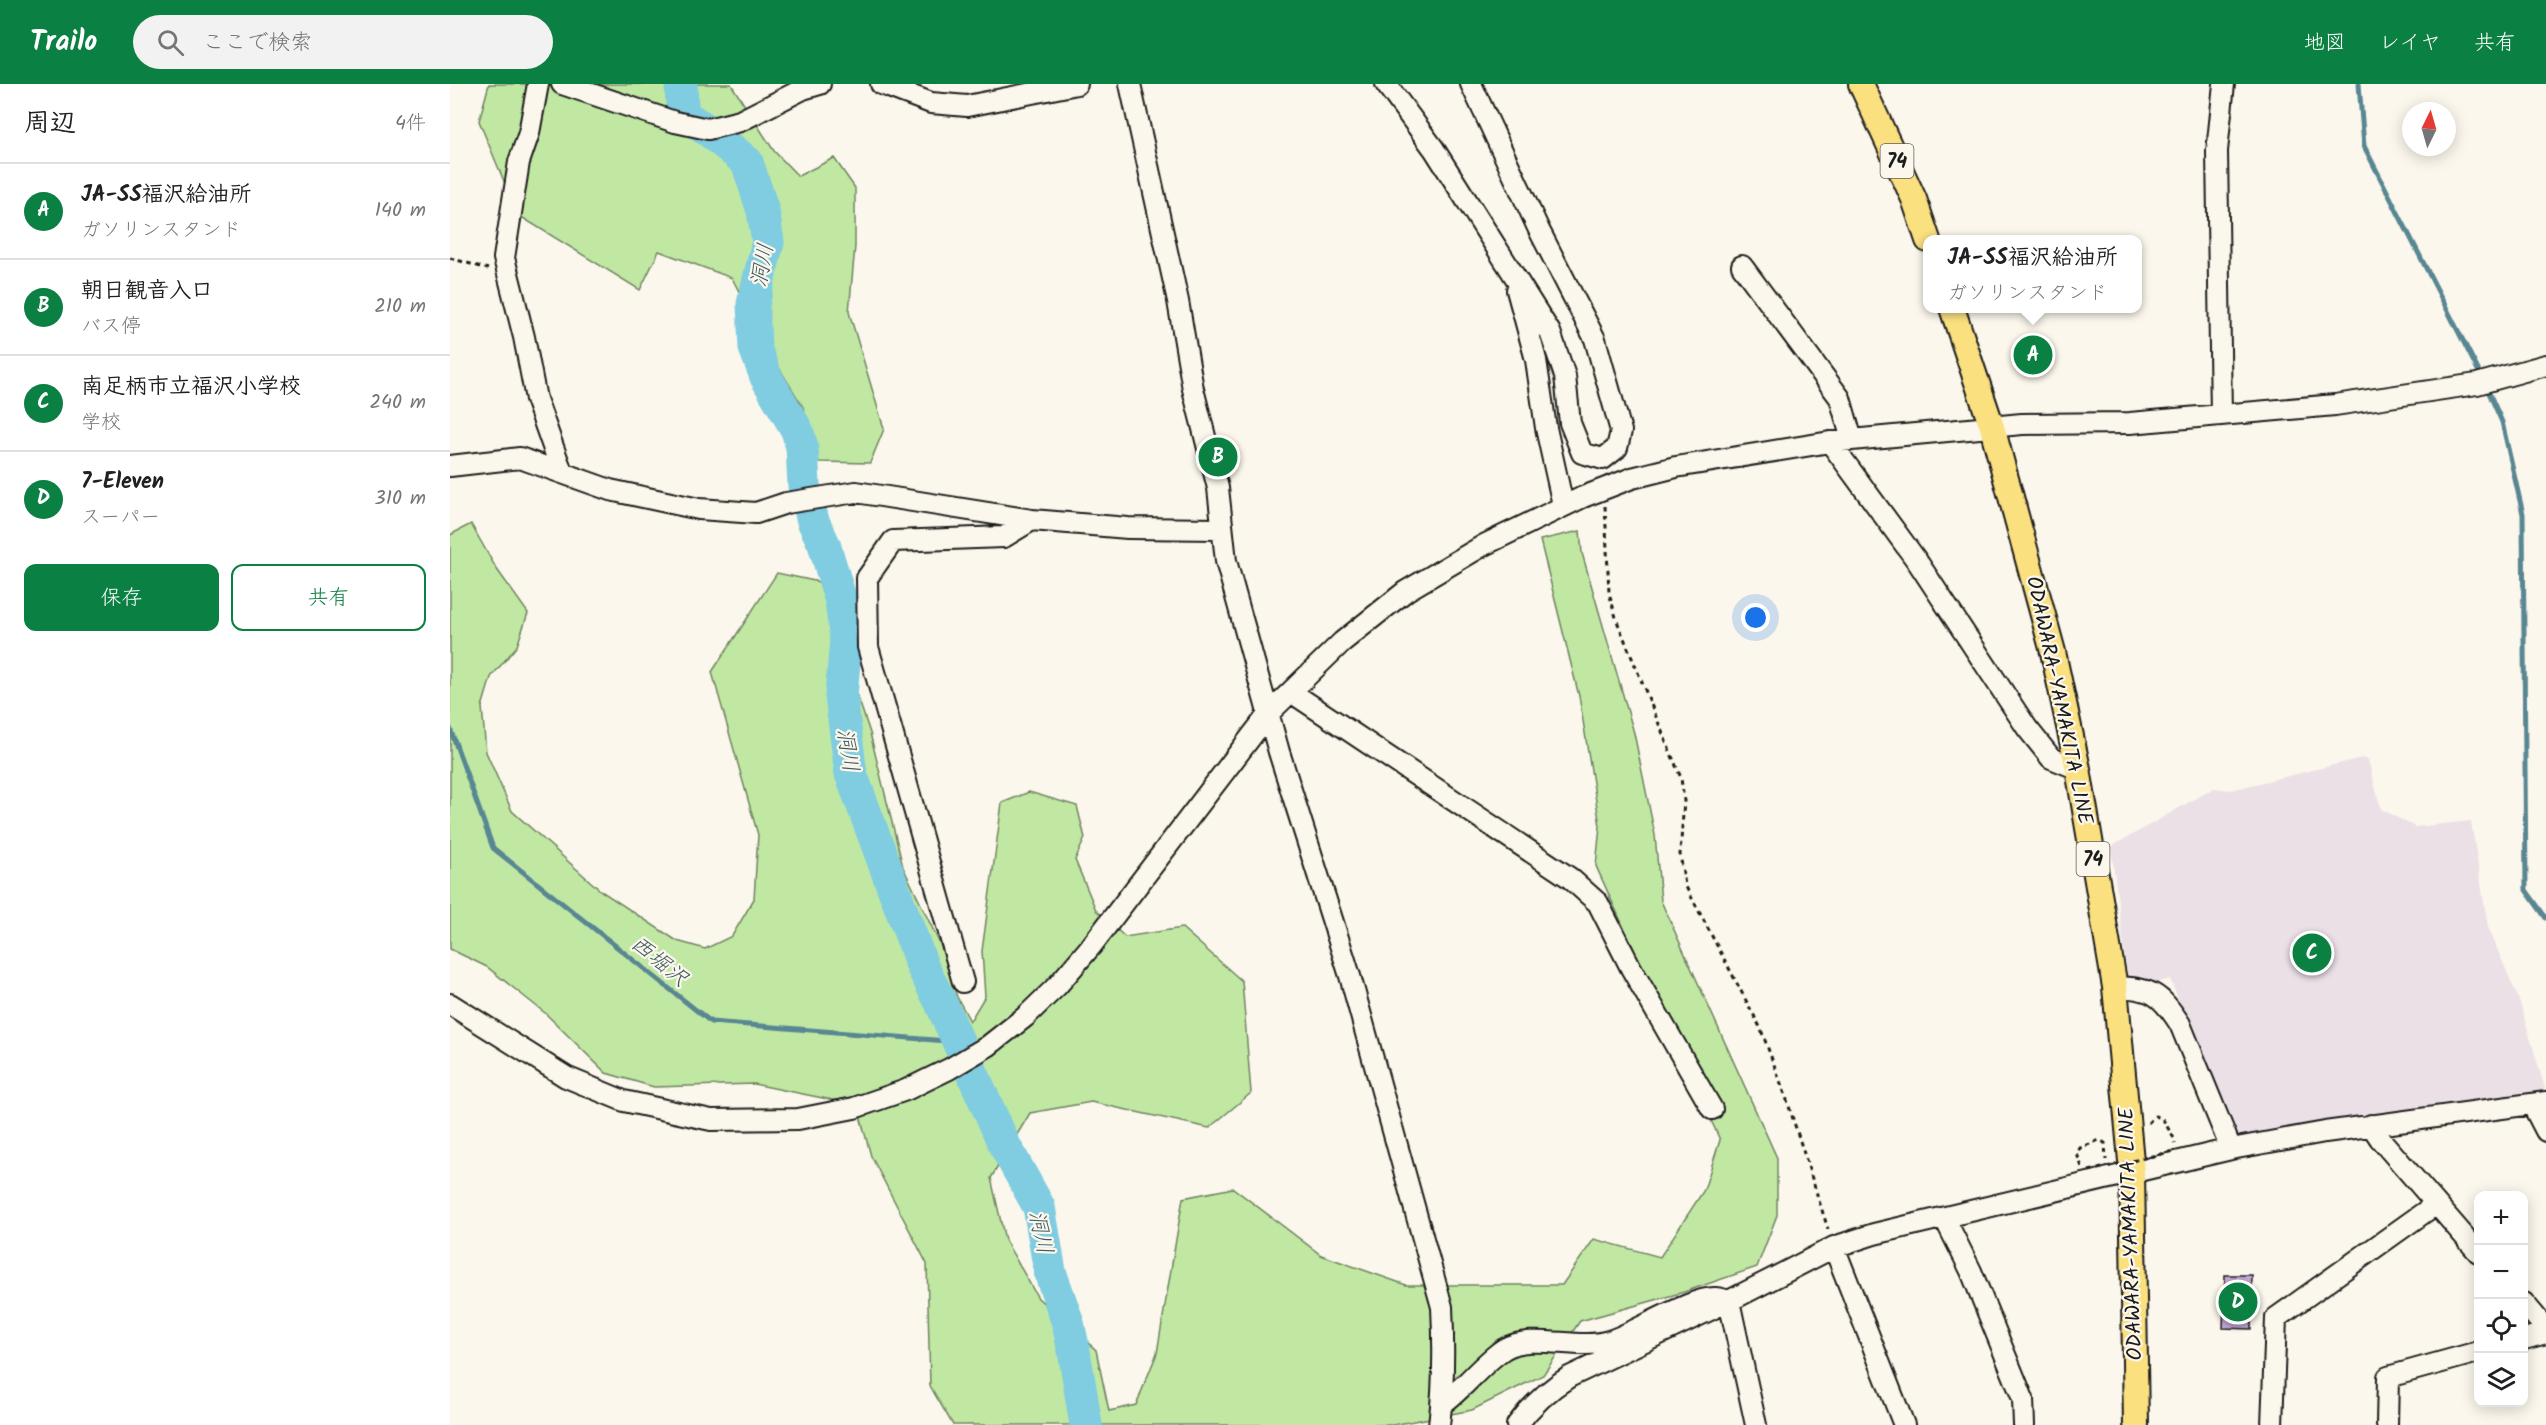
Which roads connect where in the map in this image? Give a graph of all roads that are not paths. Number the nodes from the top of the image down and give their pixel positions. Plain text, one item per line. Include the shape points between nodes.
1 (538, 84) edge
2 (562, 84) edge
3 (820, 84) edge
4 (881, 84) edge
5 (1077, 84) edge
6 (1130, 84) edge
7 (1386, 84) edge
8 (1471, 84) edge
9 (1861, 84) edge
10 (2224, 84) edge
11 (1926, 235) edge
12 (1742, 266) dead end
13 (1511, 267) junction
14 (1953, 313) edge
15 (2546, 365) edge
16 (2221, 415) junction
17 (1992, 427) junction
18 (1852, 440) junction
19 (1830, 442) junction
20 (450, 466) edge
21 (562, 472) junction
22 (1563, 506) junction
23 (1032, 520) junction
24 (1221, 529) junction
25 (1291, 692) junction
26 (1270, 712) junction
27 (2078, 769) junction
28 (963, 982) dead end
29 (2115, 987) junction
30 (450, 1004) edge
31 (2539, 1103) edge
32 (1712, 1110) dead end
33 (2371, 1125) junction
34 (2546, 1131) edge
35 (2231, 1149) junction
36 (2132, 1172) junction
37 (2436, 1204) junction
38 (1945, 1219) junction
39 (1834, 1247) junction
40 (2474, 1247) edge
41 (1729, 1301) junction
42 (2528, 1310) edge
43 (2546, 1331) edge
44 (2528, 1337) edge
45 (2474, 1353) edge
46 (1442, 1404) junction
47 (1439, 1425) edge
48 (1517, 1425) edge
49 (1756, 1425) edge
50 (1904, 1425) edge
51 (2024, 1425) edge
52 (2136, 1425) edge
53 (2272, 1425) edge
54 (2388, 1425) edge

1 - 21 street via 519,162 504,258 536,399
2 - 3 street via 675,122 708,129 740,121 802,89
4 - 5 street via 931,103 967,106
6 - 24 street via 1193,388 1218,488
7 - 13 street
8 - 13 street via 1595,339 1621,431 1617,448 1603,459 1582,453 1570,423 1565,376 1550,332
9 - 11 main road, 74 via 1914,199
10 - 16 street via 2217,151
12 - 18 street via 1840,398
13 - 22 street via 1536,360
14 - 17 main road, ODAWARA-YAMAKITA LINE / 74
15 - 16 street via 2477,384 2335,405
16 - 17 street via 2130,423
17 - 18 street
17 - 27 main road, ODAWARA-YAMAKITA LINE / 74 via 2053,652
18 - 19 street
19 - 22 street, bridge via 1676,467 1632,478
19 - 27 street via 1917,561 2027,728 2051,758
20 - 21 street via 520,458
21 - 23 street via 610,490 699,509 756,513 786,503 856,492
22 - 25 street via 1484,545 1406,591 1342,642
23 - 24 street via 1128,528
23 - 28 street via 1004,537 893,541 867,578 868,647
24 - 26 street via 1226,561
25 - 26 street
25 - 32 street via 1570,878 1598,903
26 - 30 street via 1057,986 988,1046 906,1090 854,1108 798,1119 711,1120 624,1101 566,1077
26 - 46 street via 1350,976 1442,1307
27 - 29 main road, ODAWARA-YAMAKITA LINE / 74
29 - 35 street via 2141,988 2159,996 2170,1008
29 - 36 main road, ODAWARA-YAMAKITA LINE / 74
31 - 33 street
31 - 34 street
33 - 35 street
33 - 37 street
35 - 36 street via 2167,1155
36 - 38 street via 2091,1176
36 - 52 main road, ODAWARA-YAMAKITA LINE / 74
37 - 40 street
37 - 53 street via 2276,1318
38 - 39 street
38 - 51 street via 1971,1271 2023,1399
39 - 41 street
39 - 50 street
41 - 46 street via 1714,1298 1693,1303 1609,1341 1591,1345 1528,1343 1506,1348
41 - 48 street via 1569,1377 1550,1389
41 - 49 street
42 - 43 street
43 - 44 street
45 - 54 street via 2388,1377
46 - 47 street

